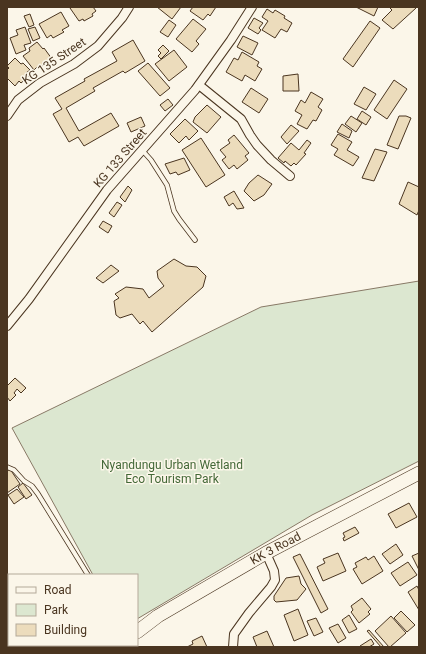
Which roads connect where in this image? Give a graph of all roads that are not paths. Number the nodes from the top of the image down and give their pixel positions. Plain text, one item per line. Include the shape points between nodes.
1 (129, 7) edge
2 (252, 7) edge
3 (199, 84) junction
4 (7, 116) edge
5 (142, 150) junction
6 (290, 176) dead end
7 (195, 240) dead end
8 (7, 326) edge
9 (7, 467) edge
10 (419, 473) edge
11 (266, 552) junction
12 (87, 574) edge
13 (138, 631) edge
14 (118, 646) edge
15 (101, 647) edge
16 (233, 647) edge

1 - 4 street, KG 135 Street via 98,46 18,100
2 - 3 street, KG 133 Street
3 - 5 street, KG 133 Street
3 - 6 street via 241,119 257,145
5 - 7 lane via 167,185 174,211
5 - 8 street, KG 133 Street via 107,190
9 - 12 lane via 32,486
10 - 11 highway, KK 3 Road
11 - 13 highway, KK 3 Road via 158,616
11 - 16 street via 275,580 234,634
14 - 15 lane

